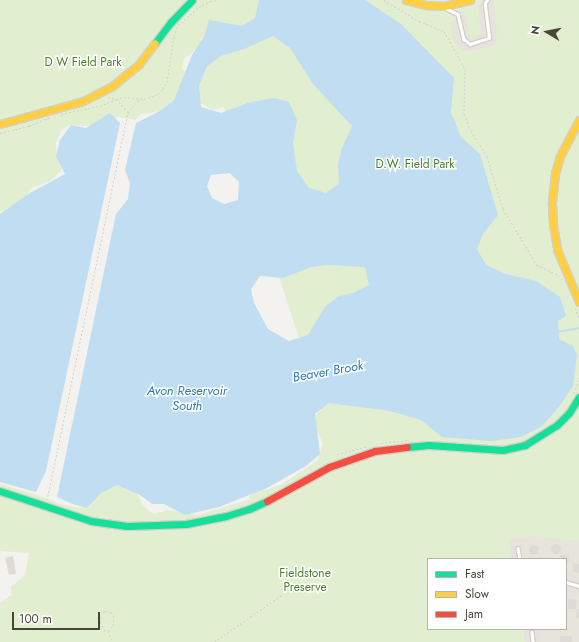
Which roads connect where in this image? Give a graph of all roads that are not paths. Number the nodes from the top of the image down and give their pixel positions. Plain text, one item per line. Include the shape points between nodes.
1 (406, 0) edge
2 (470, 0) edge
3 (487, 0) edge
4 (191, 1) edge
5 (441, 6) junction
6 (579, 120) edge
7 (0, 124) edge
8 (577, 304) edge
9 (576, 397) edge
10 (0, 491) edge
11 (518, 548) dead end
12 (520, 558) edge
13 (567, 582) edge
14 (579, 586) edge
15 (532, 632) dead end
16 (533, 642) edge

1 - 5 street
2 - 5 street
3 - 5 lane via 485,3 489,38 470,44 464,39 458,14
4 - 7 street via 171,22 139,64 104,92 71,105
6 - 8 street via 560,156 552,204 558,252
9 - 10 street via 569,413 550,431 534,441 513,448 487,450 408,446 375,451 339,463 254,507 186,524 153,526 83,519
11 - 12 lane
13 - 14 lane
15 - 16 lane

